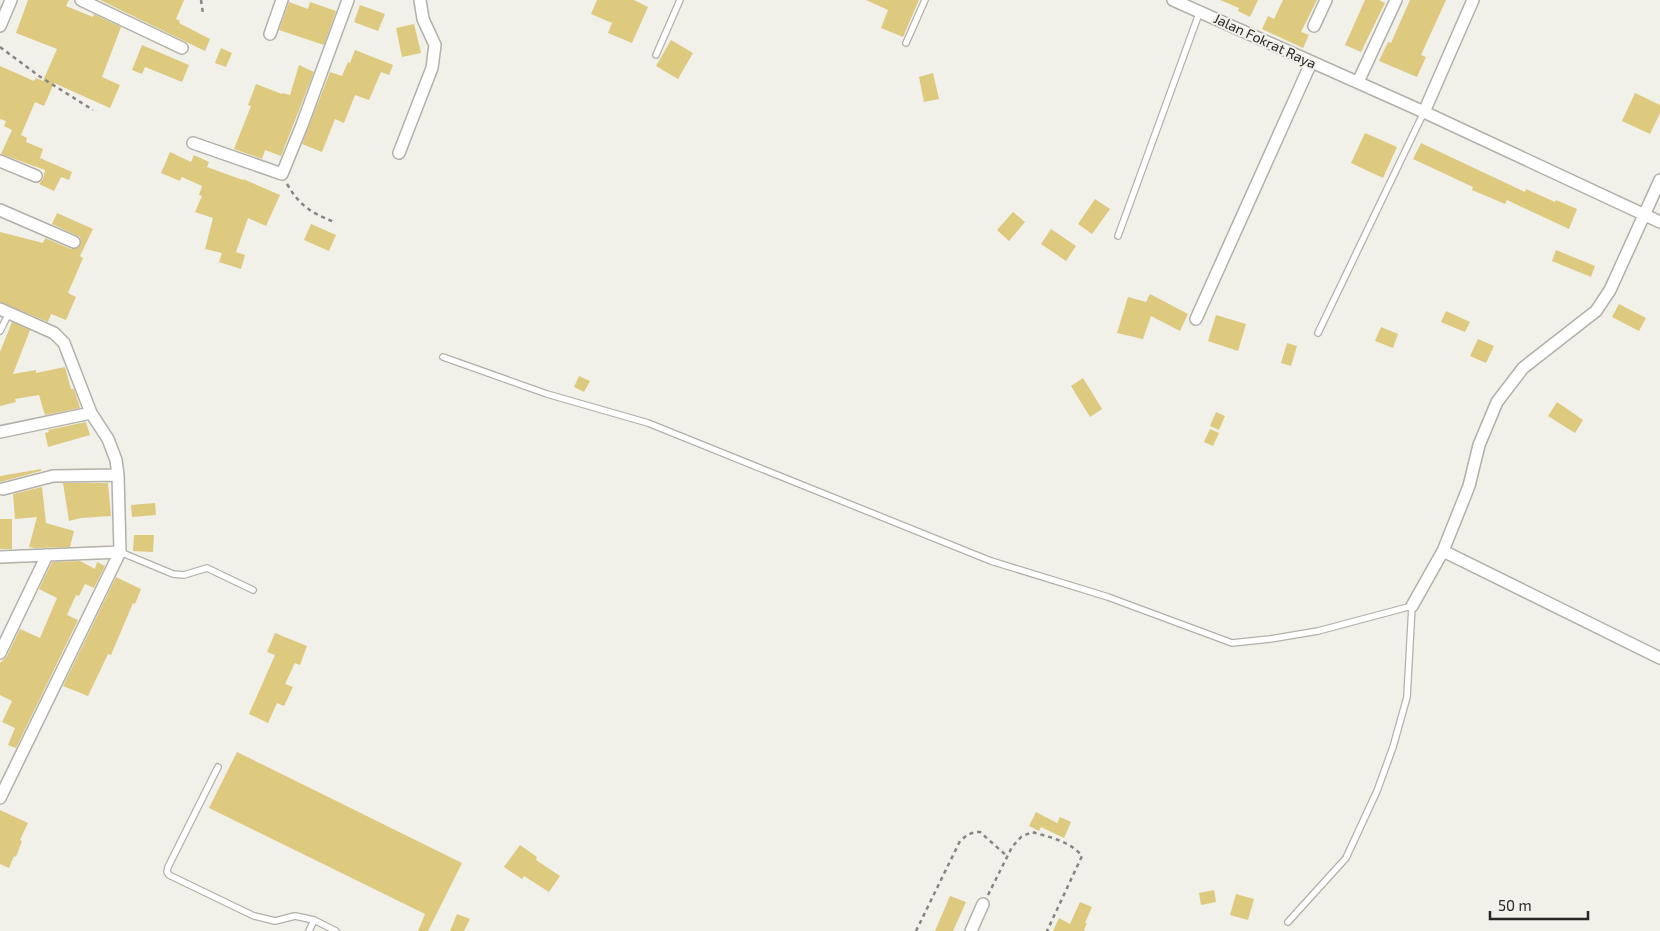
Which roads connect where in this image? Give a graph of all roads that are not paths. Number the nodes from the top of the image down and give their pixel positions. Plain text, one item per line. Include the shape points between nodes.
1 (11, 0) edge
2 (80, 0) edge
3 (282, 0) edge
4 (348, 0) edge
5 (420, 0) edge
6 (680, 0) edge
7 (926, 0) edge
8 (1173, 0) edge
9 (1326, 0) edge
10 (1396, 0) edge
11 (1473, 0) edge
12 (1200, 12) junction
13 (0, 26) edge
14 (1314, 26) dead end
15 (270, 34) dead end
16 (906, 43) dead end
17 (182, 48) dead end
18 (656, 55) dead end
19 (1311, 63) junction
20 (1358, 82) junction
21 (1424, 112) junction
22 (193, 143) dead end
23 (399, 154) dead end
24 (0, 161) edge
25 (36, 176) dead end
26 (1660, 180) edge
27 (0, 210) edge
28 (1644, 215) junction
29 (1660, 222) edge
30 (1118, 236) dead end
31 (74, 242) dead end
32 (4, 311) edge
33 (1196, 318) dead end
34 (0, 331) edge
35 (1318, 333) dead end
36 (444, 357) dead end
37 (91, 413) junction
38 (0, 432) edge
39 (118, 474) junction
40 (3, 489) dead end
41 (1443, 551) junction
42 (120, 552) junction
43 (46, 555) junction
44 (0, 557) edge
45 (253, 590) dead end
46 (1412, 606) junction
47 (0, 653) edge
48 (1660, 658) edge
49 (218, 767) dead end
50 (0, 798) edge
51 (983, 904) road end
52 (314, 920) junction
53 (1288, 922) dead end
54 (309, 931) edge
55 (336, 931) edge
56 (971, 931) edge

1 - 13 street
2 - 17 street
3 - 15 street
4 - 22 street via 282,174
5 - 23 street via 423,18 435,45 432,68
6 - 18 lane
7 - 16 lane
8 - 12 street, Jalan Fokrat Raya
9 - 14 street
10 - 20 street
11 - 21 street
12 - 19 street, Jalan Fokrat Raya
12 - 30 lane
19 - 20 street, Jalan Fokrat Raya
19 - 33 street
20 - 21 street, Jalan Fokrat Raya
21 - 28 street, Jalan Fokrat Raya
21 - 35 lane
24 - 25 street
26 - 28 street
27 - 31 street
28 - 29 street, Jalan Fokrat Raya
28 - 41 street via 1610,290 1596,311 1522,368 1497,402
32 - 34 lane
32 - 37 street via 54,333 64,343
36 - 46 lane via 547,394 648,423 991,562 1108,597 1232,643 1318,630
37 - 38 street
37 - 39 street via 108,439
39 - 40 street via 53,476
39 - 42 street
41 - 46 street
41 - 48 street
42 - 43 street
42 - 45 lane via 173,574 184,575 207,568
42 - 50 street
43 - 44 street
43 - 47 street
46 - 53 lane via 1407,697 1377,790 1346,858
49 - 52 lane via 167,872 254,916 274,921 295,916
51 - 56 street
52 - 54 lane
52 - 55 lane

